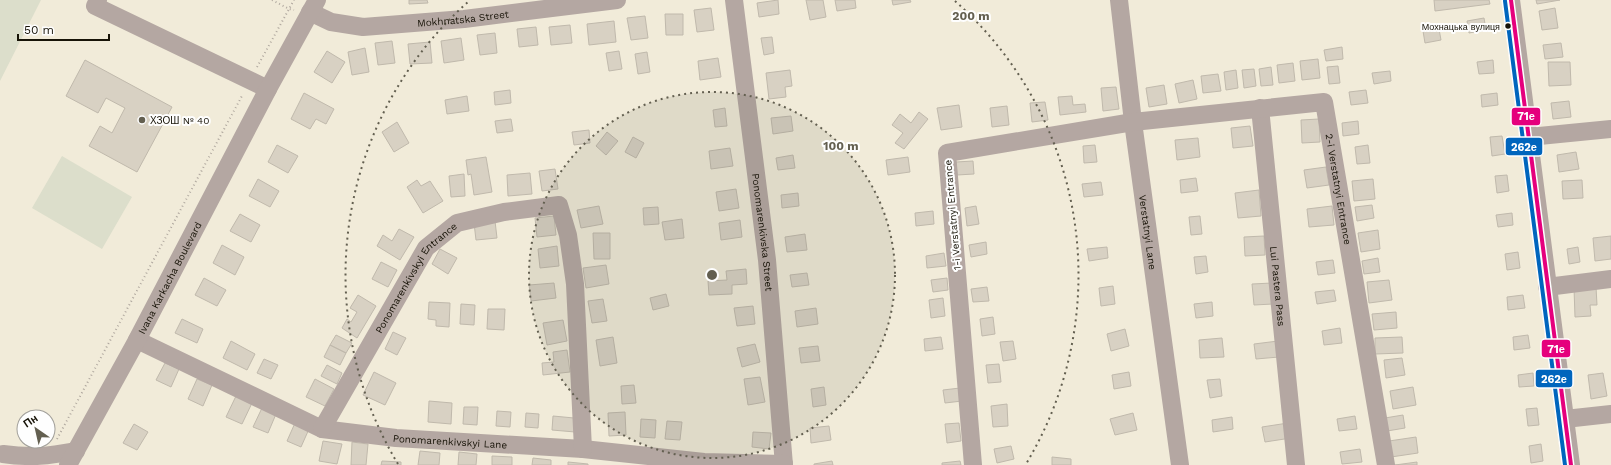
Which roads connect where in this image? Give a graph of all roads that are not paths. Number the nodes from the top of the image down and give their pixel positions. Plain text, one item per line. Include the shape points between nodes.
1 (98, 0) edge
2 (617, 0) edge
3 (734, 0) edge
4 (1119, 0) edge
5 (1511, 0) edge
6 (314, 6) edge
7 (268, 89) junction
8 (1260, 108) junction
9 (1133, 122) junction
10 (1611, 129) edge
11 (1529, 136) junction
12 (1611, 279) edge
13 (1547, 287) junction
14 (137, 340) junction
15 (1611, 414) edge
16 (1565, 419) junction
17 (322, 429) junction
18 (583, 449) junction
19 (3, 454) dead end
20 (72, 458) edge
21 (704, 464) edge
22 (784, 464) edge
23 (973, 465) edge
24 (1180, 465) edge
25 (1296, 465) edge
26 (1386, 465) edge
27 (1570, 465) edge

1 - 7 street via 95,6
2 - 6 street, Mokhnatska Street via 464,19 363,27 331,22
3 - 22 street, Ponomarenkivska Street via 767,260
4 - 9 street, Verstatnyi Lane
5 - 11 street
6 - 7 street, Ivana Karkacha Boulevard
7 - 14 street, Ivana Karkacha Boulevard
8 - 9 street, 2-i Verstatnyi Entrance
8 - 25 street, Lui Pastera Pass
8 - 26 street, 2-i Verstatnyi Entrance via 1324,102
9 - 23 street, 1-i Verstatnyi Entrance via 947,153
9 - 24 street, Verstatnyi Lane
10 - 11 street
11 - 13 street
12 - 13 street
13 - 16 street
14 - 17 street, Ponomarenkivskyi Lane
14 - 20 street, Ivana Karkacha Boulevard
15 - 16 street
16 - 27 street
17 - 18 street, Ponomarenkivskyi Lane via 396,438
17 - 18 street, Ponomarenkivskyi Entrance via 426,248 457,223 504,212 559,205 568,235 575,284
18 - 21 street, Ponomarenkivskyi Lane
19 - 20 street via 27,458
21 - 22 street, Ponomarenkivskyi Lane

